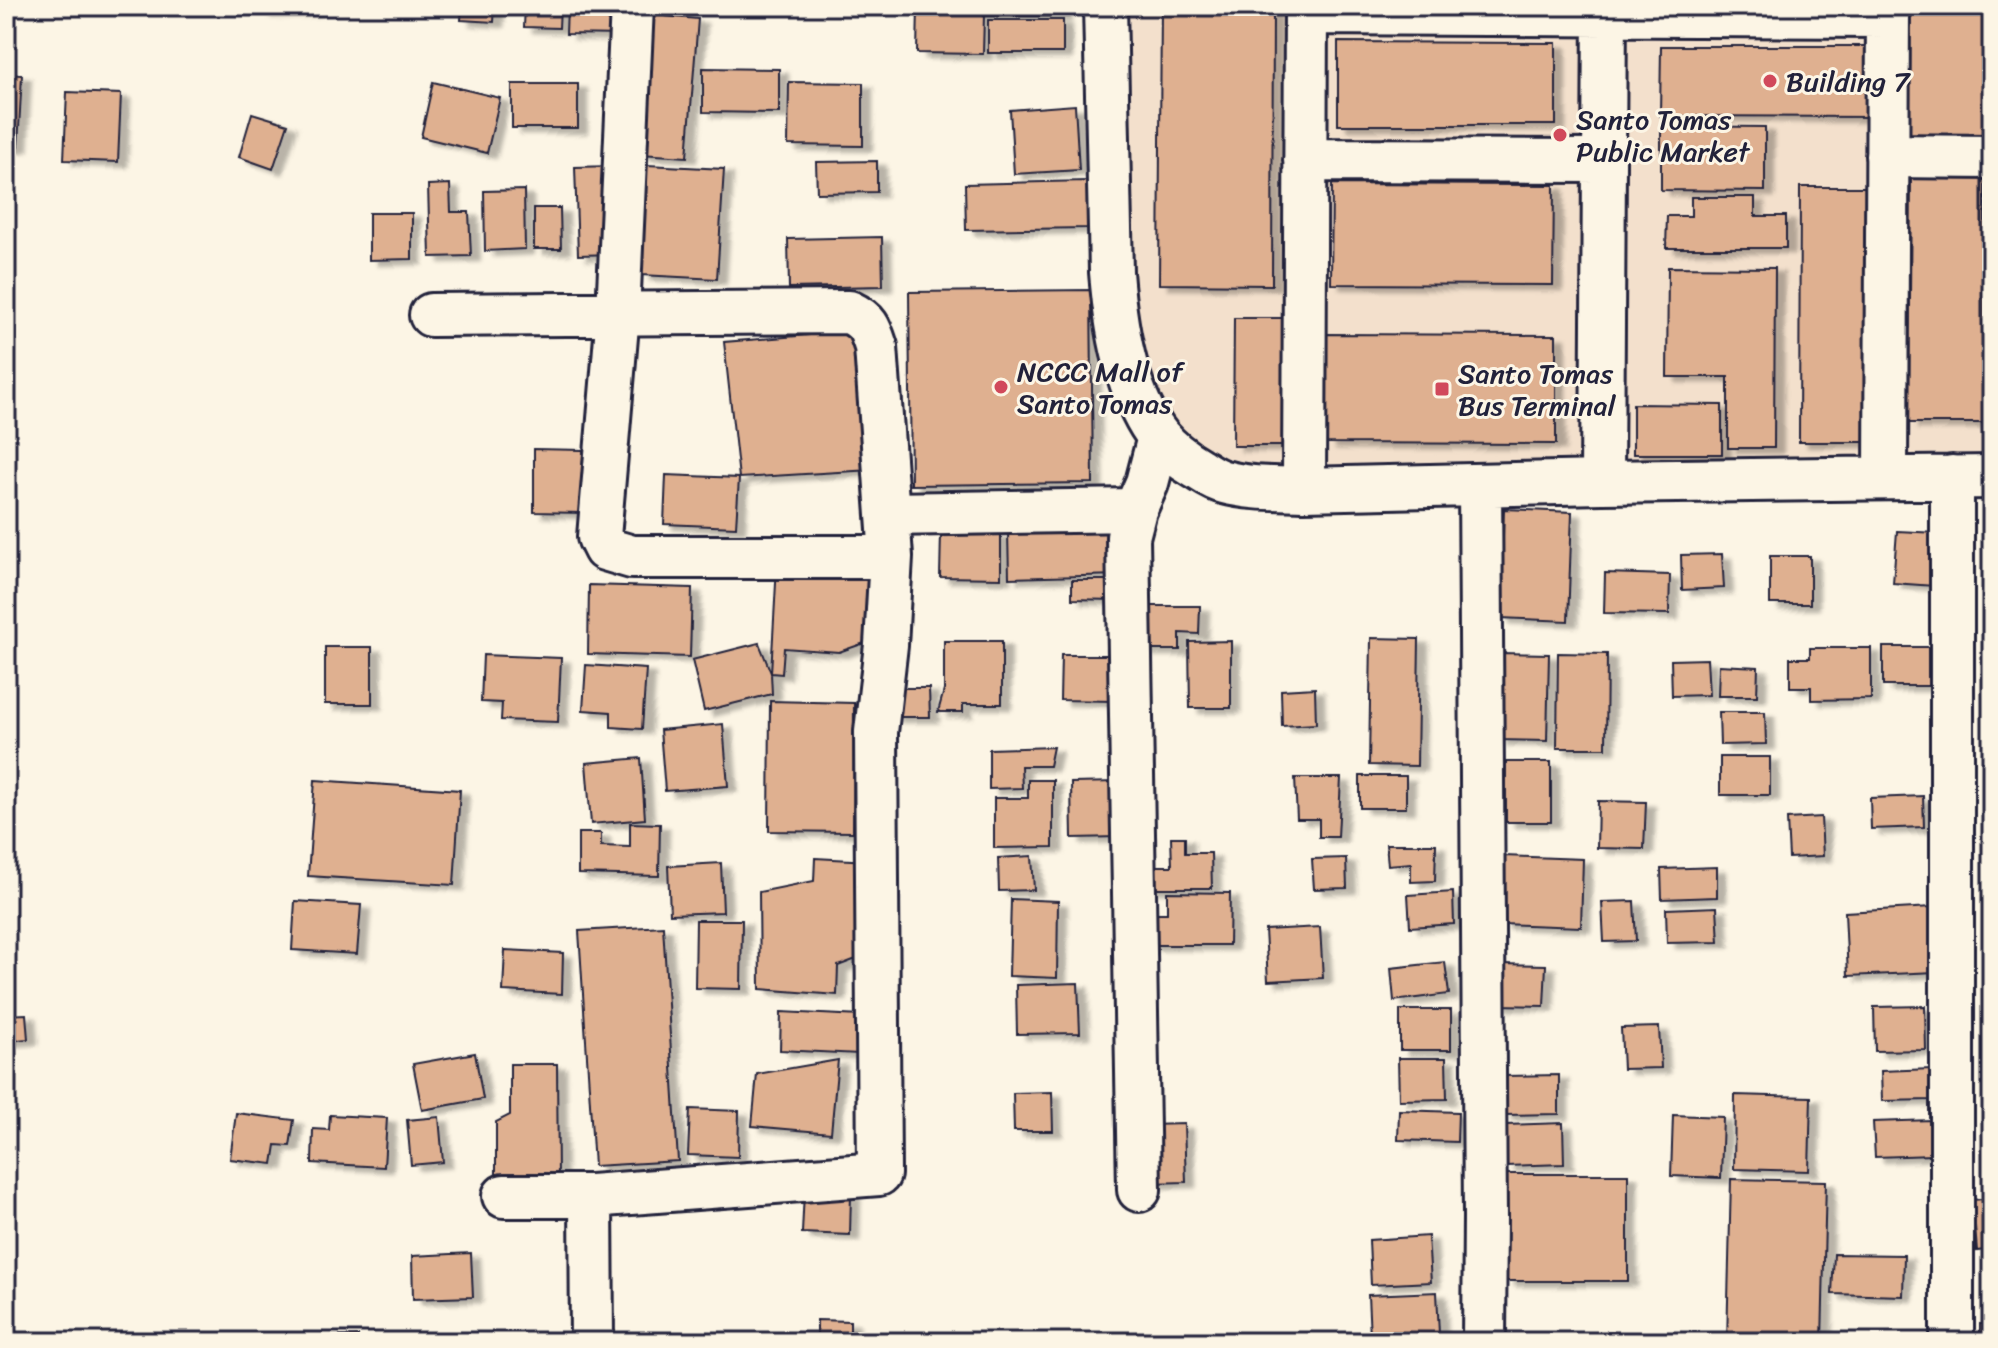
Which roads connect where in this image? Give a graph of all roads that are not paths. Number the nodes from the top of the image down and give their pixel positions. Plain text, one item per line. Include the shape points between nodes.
1 (632, 6) edge
2 (1105, 6) edge
3 (1306, 10) edge
4 (1605, 10) edge
5 (1888, 11) edge
6 (1887, 156) junction
7 (1992, 157) edge
8 (1305, 160) junction
9 (1604, 161) junction
10 (618, 313) junction
11 (431, 315) dead end
12 (1159, 437) junction
13 (1972, 477) edge
14 (1886, 478) junction
15 (1602, 482) junction
16 (1480, 485) junction
17 (1304, 489) junction
18 (1135, 510) junction
19 (889, 514) junction
20 (891, 557) junction
21 (1139, 1190) dead end
22 (504, 1196) dead end
23 (591, 1196) junction
24 (592, 1342) edge
25 (1484, 1342) edge
26 (1952, 1342) edge

1 - 10 street
2 - 12 street via 1115,315 1125,364 1142,410
3 - 4 street
3 - 8 street
4 - 5 street
4 - 9 street
5 - 6 street
6 - 7 street
6 - 14 street
8 - 9 street
8 - 17 street
9 - 15 street
10 - 11 street
10 - 19 street via 849,312 859,317 869,326 876,347
10 - 20 street via 600,517 599,537 605,549 632,557
12 - 17 street via 1182,459 1220,482
12 - 18 street
13 - 14 street
13 - 26 street
14 - 15 street
15 - 16 street
16 - 17 street
16 - 25 street
18 - 19 street
18 - 21 street via 1127,568
19 - 20 street
20 - 23 street via 876,732 879,1174
22 - 23 street
23 - 24 street

